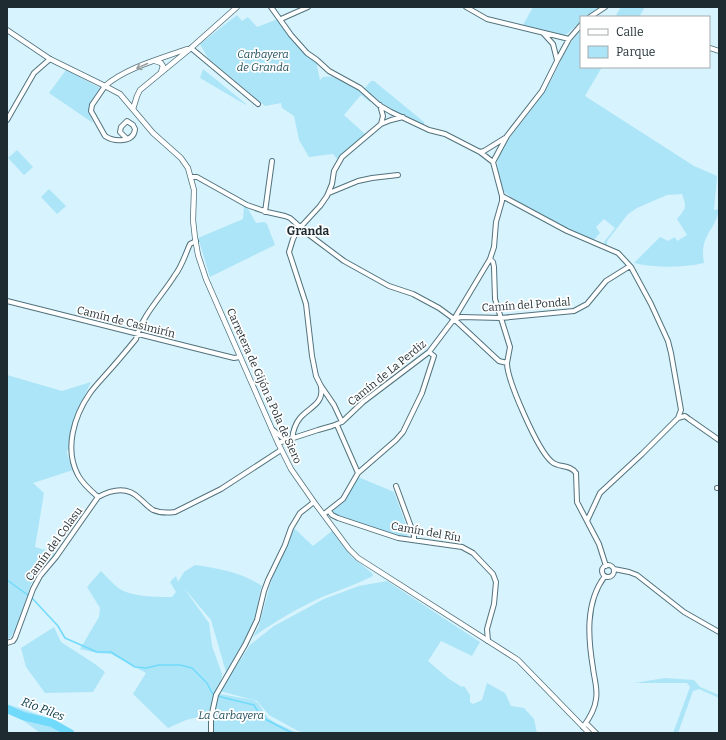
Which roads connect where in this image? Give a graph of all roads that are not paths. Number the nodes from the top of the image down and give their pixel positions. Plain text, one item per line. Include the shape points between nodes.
1 (237, 7) edge
2 (308, 7) edge
3 (466, 7) edge
4 (605, 7) edge
5 (272, 8) edge
6 (592, 16) edge
7 (281, 20) junction
8 (580, 26) edge
9 (7, 30) edge
10 (541, 32) junction
11 (569, 39) junction
12 (191, 48) junction
13 (710, 48) edge
14 (719, 51) edge
15 (50, 59) junction
16 (153, 61) junction
17 (557, 61) junction
18 (160, 74) junction
19 (120, 76) junction
20 (105, 86) junction
21 (114, 90) junction
22 (135, 103) junction
23 (129, 104) junction
24 (258, 104) dead end
25 (380, 105) junction
26 (133, 109) junction
27 (403, 118) junction
28 (7, 120) edge
29 (381, 124) junction
30 (507, 136) junction
31 (127, 139) dead end
32 (480, 152) junction
33 (272, 161) dead end
34 (493, 162) junction
35 (398, 175) dead end
36 (191, 177) junction
37 (328, 193) junction
38 (502, 196) junction
39 (265, 212) junction
40 (301, 228) junction
41 (196, 241) junction
42 (490, 259) junction
43 (630, 266) junction
44 (7, 301) edge
45 (501, 318) junction
46 (454, 319) junction
47 (137, 334) junction
48 (429, 352) junction
49 (240, 357) junction
50 (507, 363) junction
51 (321, 386) junction
52 (678, 418) junction
53 (342, 422) junction
54 (337, 425) junction
55 (272, 429) junction
56 (292, 439) junction
57 (719, 440) edge
58 (286, 441) junction
59 (278, 443) junction
60 (281, 450) junction
61 (358, 473) junction
62 (396, 486) dead end
63 (98, 497) junction
64 (314, 502) junction
65 (329, 511) junction
66 (324, 514) junction
67 (587, 521) junction
68 (414, 540) junction
69 (606, 566) junction
70 (614, 570) junction
71 (605, 576) junction
72 (719, 632) edge
73 (488, 642) junction
74 (7, 643) edge
75 (585, 725) junction
76 (211, 733) edge
77 (589, 733) edge
78 (596, 733) edge

1 - 12 street
2 - 7 street
3 - 10 street via 487,19
4 - 6 street
5 - 7 street
7 - 25 street via 307,53 329,71 360,88
8 - 11 street
9 - 15 street, Carretera de Gijón a Pola de Siero
10 - 11 street
10 - 17 street via 553,44
11 - 17 street
12 - 16 street
12 - 18 street
12 - 24 street
13 - 14 street
15 - 20 street, Carretera de Gijón a Pola de Siero
15 - 28 street via 34,73
16 - 18 street via 163,66
16 -> 19 street
17 - 30 street via 542,91
18 - 22 street via 140,90
19 - 20 street
19 - 21 street via 116,80
20 - 21 street, Carretera de Gijón a Pola de Siero
20 - 31 street via 92,105 91,111 106,138 120,141
21 - 23 street, Carretera de Gijón a Pola de Siero
22 - 23 street
22 - 26 street
23 - 26 street, Carretera de Gijón a Pola de Siero
25 - 27 street
25 - 29 street
26 - 36 street, Carretera de Gijón a Pola de Siero via 153,133 181,158
27 - 29 street
27 - 32 street via 445,134
29 - 37 street via 342,157 334,171
30 - 32 street
30 - 34 street
32 - 34 street
33 - 39 street
34 - 38 street, Camín de La Perdiz
35 - 37 street via 358,181
36 - 39 street via 197,177 238,201
36 - 41 street, Carretera de Gijón a Pola de Siero
37 - 40 street
38 - 42 street, Camín de La Perdiz
38 - 43 street via 567,231 618,253
39 - 40 street via 285,216
40 - 46 street via 344,261 389,286 413,294
40 - 51 street via 297,231 289,252 306,304 314,367
41 - 47 street via 190,244 179,269
41 - 49 street, Carretera de Gijón a Pola de Siero via 206,279
42 - 45 street via 494,268 495,299
42 - 46 street, Camín de La Perdiz
43 - 45 street, Camín del Pondal via 606,281 579,310
43 - 52 street via 668,341 681,410
44 - 47 street, Camín de Casimirín
45 - 46 street, Camín del Pondal
45 - 50 street via 510,347
46 - 48 street, Camín de La Perdiz
46 - 50 street via 495,358
47 - 49 street, Camín de Casimirín via 234,358
47 - 63 street via 136,339 90,393 78,415 72,434 72,455 76,471
48 - 53 street, Camín de La Perdiz via 363,402
48 - 61 street via 434,356 422,393 407,425 396,440
49 - 55 street, Carretera de Gijón a Pola de Siero
50 - 67 street via 514,390 546,454 555,464 571,468 576,473 577,502
51 - 53 street
51 - 56 street via 320,398 316,405 300,416 293,429
52 - 57 street via 685,416
52 - 67 street via 600,493
53 - 54 street, Camín de La Perdiz
54 - 56 street, Camín de La Perdiz
54 - 61 street
55 - 58 street
55 - 59 street, Carretera de Gijón a Pola de Siero
56 - 58 street, Camín de La Perdiz
58 - 59 street, Camín de La Perdiz
59 - 60 street, Carretera de Gijón a Pola de Siero
60 - 63 street via 221,489 175,512 154,510 135,494 125,490
60 - 64 street, Carretera de Gijón a Pola de Siero
61 - 65 street via 343,499
62 - 68 street
63 - 74 street, Camín del Colasu via 44,570 31,592 15,638
64 - 66 street, Carretera de Gijón a Pola de Siero
64 - 76 street via 300,513 291,528 268,580 257,620 238,660 215,696
65 - 66 street
65 - 68 street, Camín del Ríu via 338,518 398,538
66 - 73 street, Carretera de Gijón a Pola de Siero via 358,558
67 - 69 street via 599,544
68 - 73 street, Camín del Ríu via 462,547 477,556 493,574 496,585 487,629
69 - 70 street
69 - 71 street via 602,572
70 - 71 street via 609,577
70 - 72 street via 637,575 684,612
71 - 75 street via 590,612 589,627 596,698
73 - 75 street, Carretera de Gijón a Pola de Siero via 518,660
75 - 77 street, Carretera de Gijón a Pola de Siero
75 - 78 street

